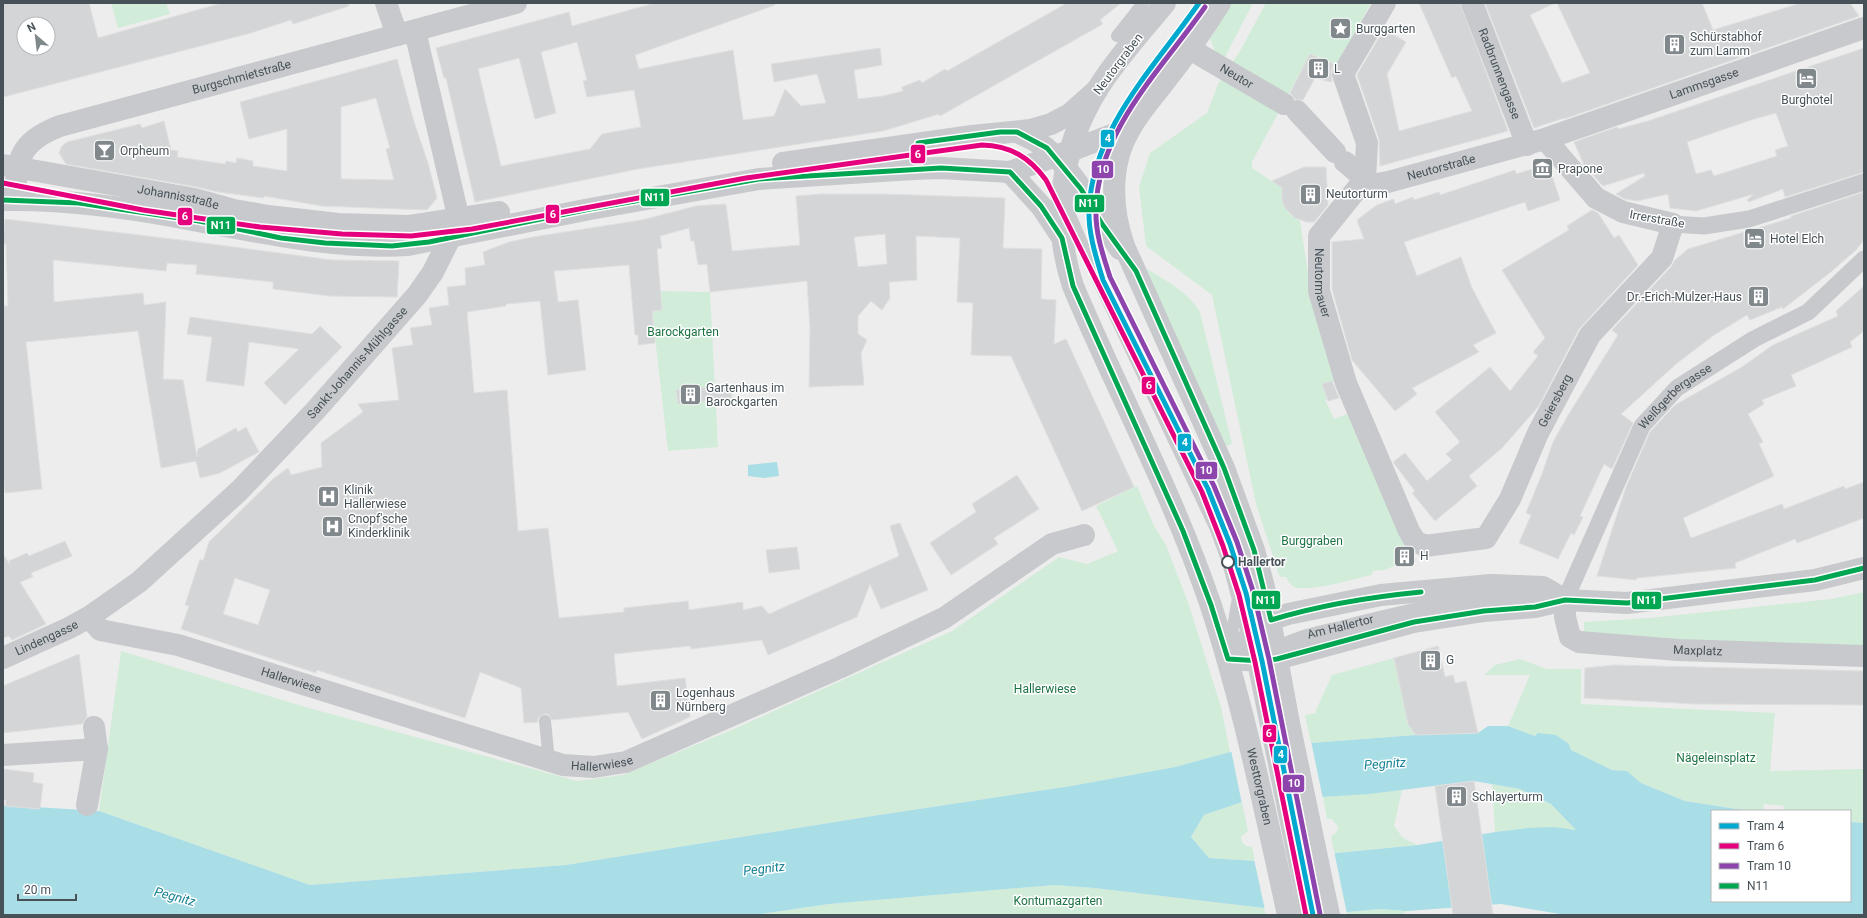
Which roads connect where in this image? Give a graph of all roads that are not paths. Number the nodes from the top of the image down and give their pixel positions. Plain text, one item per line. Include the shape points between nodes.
1 (386, 3) edge
2 (516, 3) edge
3 (1143, 3) edge
4 (1165, 3) edge
5 (1220, 3) edge
6 (1384, 3) edge
7 (1472, 3) edge
8 (1864, 28) edge
9 (406, 33) junction
10 (1117, 36) dead end
11 (1190, 49) junction
12 (1097, 90) junction
13 (1130, 128) junction
14 (1017, 132) junction
15 (1536, 142) junction
16 (1340, 157) joint
17 (1064, 159) junction
18 (11, 166) edge
19 (1010, 172) junction
20 (1365, 179) junction
21 (1864, 182) edge
22 (1062, 196) junction
23 (9, 200) edge
24 (1673, 224) junction
25 (454, 228) junction
26 (1062, 238) junction
27 (1864, 259) edge
28 (1136, 271) junction
29 (1084, 536) dead end
30 (1426, 546) joint
31 (1864, 568) edge
32 (1237, 598) junction
33 (1487, 598) junction
34 (1565, 600) junction
35 (89, 617) junction
36 (1271, 620) junction
37 (1248, 638) junction
38 (1864, 656) edge
39 (3, 658) edge
40 (1228, 659) junction
41 (1265, 661) junction
42 (545, 721) dead end
43 (1255, 723) junction
44 (94, 727) dead end
45 (97, 749) junction
46 (3, 755) edge
47 (549, 761) junction
48 (87, 805) dead end
49 (1288, 915) edge
50 (1305, 915) edge
51 (1329, 915) edge

1 - 9 street
2 - 9 street, Burgschmietstraße
3 - 10 lane, Neutorgraben
4 - 12 street, Neutorgraben
5 - 11 street
6 - 20 street via 1343,74 1367,143
7 - 15 street, Radbrunnengasse
8 - 15 street, Lammsgasse
9 - 18 street, Burgschmietstraße via 60,126 46,131 29,144 20,159
9 - 25 street via 452,187 456,207
11 - 13 street
11 - 16 street, Neutor via 1290,108
12 - 14 street, Johannisstraße via 1079,108 1051,124
12 - 17 street, Neutorgraben
13 - 17 street
13 - 28 street via 1117,164 1115,204 1122,238
14 - 17 street, Johannisstraße
14 - 25 street, Johannisstraße via 1000,132 756,166
15 - 20 street, Neutorstraße via 1388,182 1372,184
15 - 24 street, Irrerstraße via 1596,198 1623,212
16 - 20 street, Neutorstraße
17 - 19 street, Johannisstraße
17 - 22 street, Neutorgraben
17 - 28 street
18 - 23 street, Burgschmietstraße
18 - 25 street, Johannisstraße via 195,199 268,216 338,224
19 - 25 street, Johannisstraße via 927,168 759,179 590,209
19 - 26 street via 1041,206
20 - 30 street, Neutormauer via 1319,236 1319,291 1346,383 1409,531 1415,541
21 - 24 street, Irrerstraße via 1749,219 1704,226
22 - 26 street, Neutorgraben
22 - 32 lane via 1098,280 1215,528 1228,562
23 - 25 street, Johannisstraße via 98,205 199,221 281,238 325,243 408,245
24 - 30 street, Geiersberg via 1662,258 1590,335 1538,433 1510,499 1486,538
25 - 35 street, Sankt-Johannis-Mühlgasse via 433,272 417,295 293,434 239,491 139,582
26 - 40 street, Neutorgraben via 1074,286 1183,531
27 - 34 street, Weißgerbergasse via 1808,312 1754,339 1677,388 1642,426
28 - 36 street via 1230,482 1260,571
29 - 47 street, Hallerwiese via 1052,544 944,618 841,667 626,762 594,767 563,766
31 - 34 street via 1815,580 1627,603
32 - 37 lane
32 - 40 lane
33 - 34 street via 1543,587
33 - 36 street, Am Hallertor via 1381,596 1288,614
33 - 41 street, Am Hallertor via 1414,622
33 - 41 lane, Am Hallertor via 1407,609 1307,635
34 - 38 street, Maxplatz via 1565,617 1570,637 1579,642 1678,650
35 - 39 street, Lindengasse
35 - 47 street, Hallerwiese via 100,630 178,645
36 - 37 street, Am Hallertor
36 - 41 street
37 - 40 street, Am Hallertor
37 - 41 lane
40 - 41 street, Am Hallertor
40 - 43 street, Westtorgraben
41 - 43 lane
41 - 51 street via 1288,718
42 - 47 lane
43 - 49 street, Westtorgraben
43 - 50 lane
44 - 45 street
45 - 46 street
45 - 48 street

